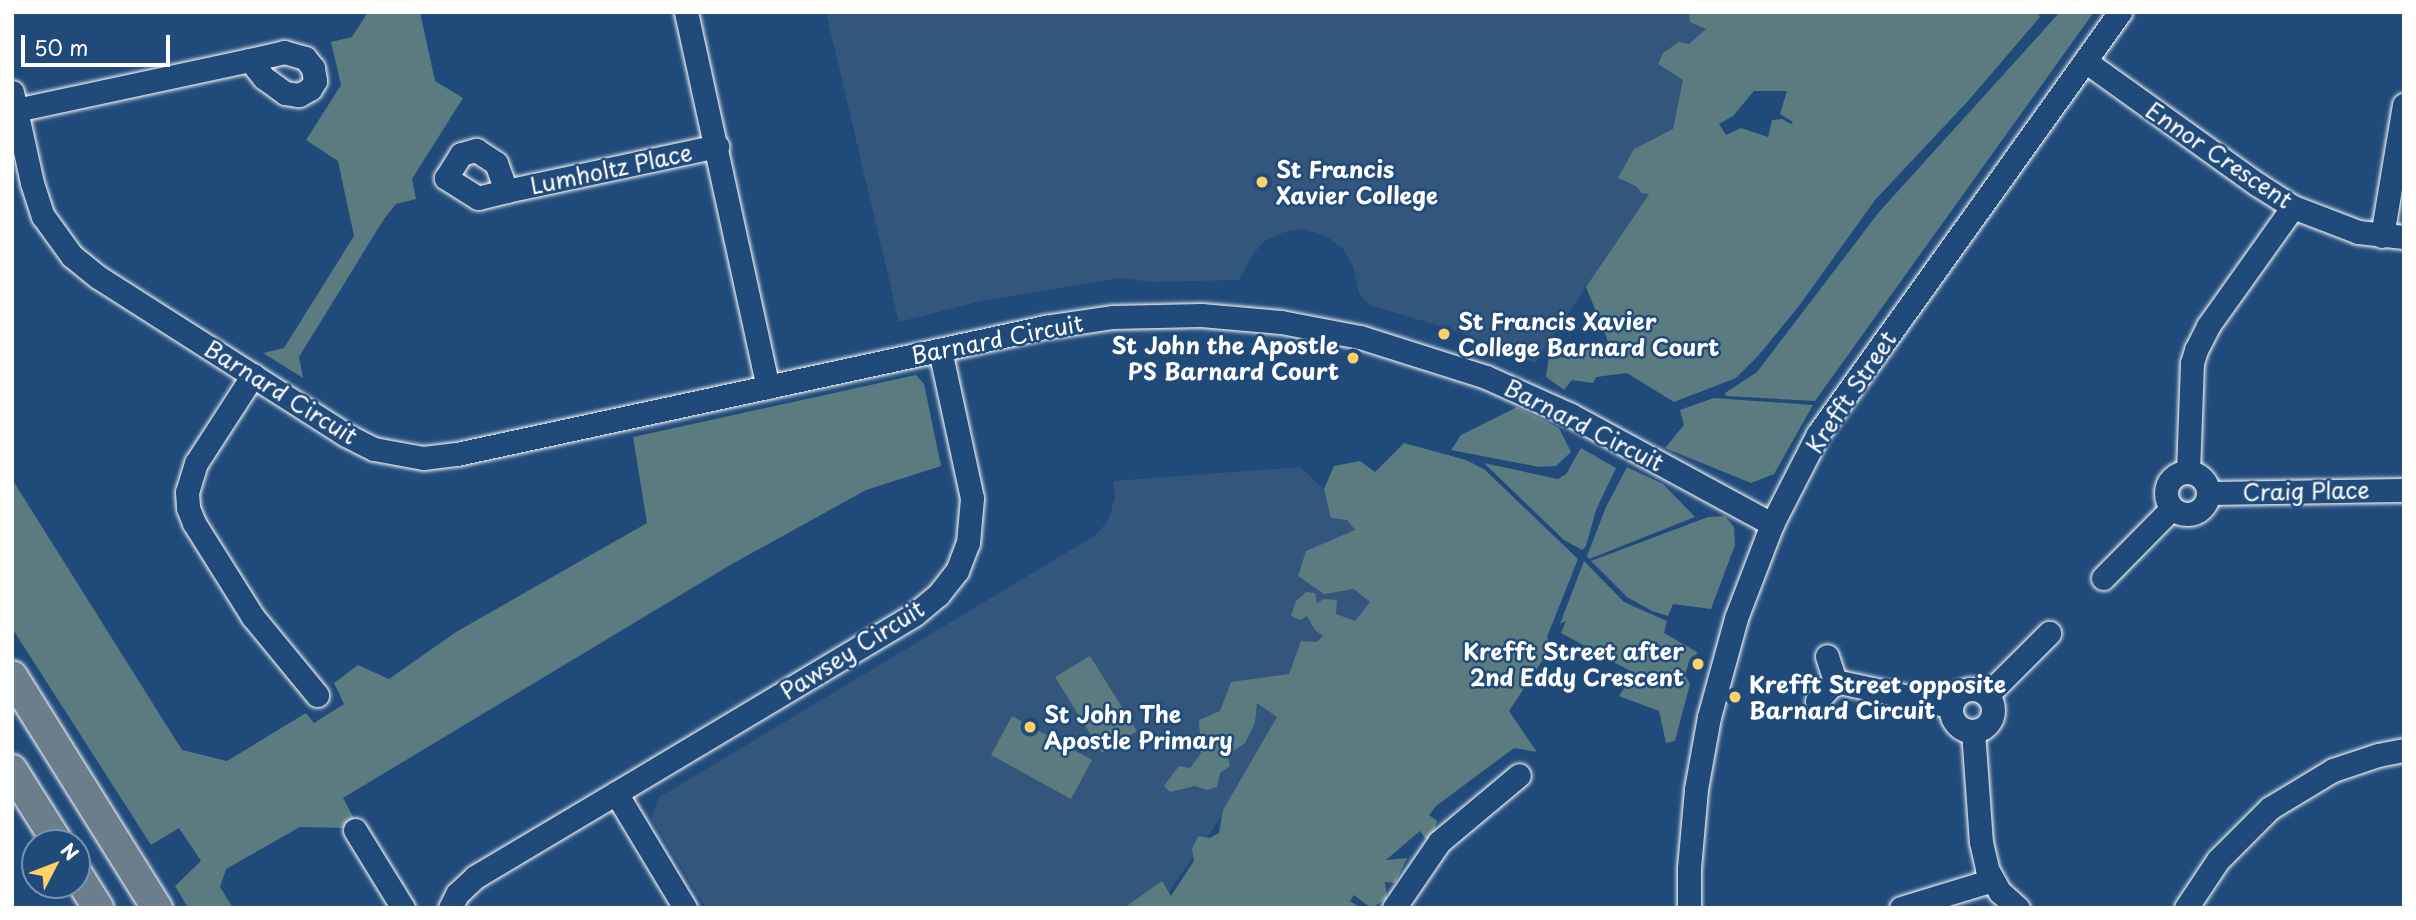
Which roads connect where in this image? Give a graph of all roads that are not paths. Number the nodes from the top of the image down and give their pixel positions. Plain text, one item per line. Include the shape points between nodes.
1 (686, 12) edge
2 (2120, 12) edge
3 (250, 60) dead end
4 (2085, 61) junction
5 (14, 101) edge
6 (2404, 105) edge
7 (717, 146) junction
8 (506, 191) dead end
9 (2293, 207) junction
10 (2393, 237) edge
11 (940, 350) junction
12 (253, 375) junction
13 (768, 387) junction
14 (2188, 472) junction
15 (2404, 490) edge
16 (2208, 493) junction
17 (2172, 508) junction
18 (1772, 524) junction
19 (2103, 578) dead end
20 (2049, 633) dead end
21 (1827, 656) dead end
22 (12, 676) edge
23 (1835, 681) junction
24 (317, 695) dead end
25 (1987, 695) junction
26 (1817, 701) dead end
27 (1951, 706) junction
28 (1973, 731) junction
29 (2404, 750) edge
30 (12, 770) edge
31 (1519, 775) dead end
32 (616, 793) junction
33 (49, 829) edge
34 (355, 830) dead end
35 (1993, 880) junction
36 (152, 900) edge
37 (402, 908) edge
38 (450, 908) edge
39 (685, 908) edge
40 (1394, 908) edge
41 (1689, 908) edge
42 (1901, 908) edge
43 (2018, 908) edge
44 (2186, 908) edge

1 - 7 street
2 - 4 street, Krefft Street
3 - 5 street
4 - 9 street, Ennor Crescent
4 - 18 street, Krefft Street via 1818,433
5 - 12 street, Barnard Circuit via 43,216 72,256 98,278
6 - 10 street
7 - 8 street, Lumholtz Place
7 - 13 street
9 - 10 street, Ennor Crescent via 2358,232
9 - 14 street via 2208,326 2196,350
11 - 13 street, Barnard Circuit
11 - 18 street, Barnard Circuit via 1113,317 1201,315 1281,322 1360,337 1435,358 1571,415
11 - 32 street, Pawsey Circuit via 973,513 963,558 938,595 903,621
12 - 13 street, Barnard Circuit via 374,449 423,457 457,454
12 - 24 street via 196,463 187,492 188,508 253,617
14 - 16 street via 2202,478
14 - 17 street via 2172,477 2167,484 2165,493
15 - 16 street, Craig Place
16 - 17 street via 2195,513
17 - 19 street
18 - 41 street, Krefft Street via 1723,661 1696,789
20 - 25 street
21 - 23 street
22 - 36 main road
23 - 26 street
23 - 27 street
25 - 27 street via 1970,690 1955,698
25 - 28 street via 1992,718 1988,725
27 - 28 street via 1959,727
28 - 35 street via 1981,842
29 - 44 street via 2333,770 2270,808 2218,860
30 - 33 main road
31 - 40 street via 1440,842
32 - 38 street, Pawsey Circuit via 475,877
32 - 39 street
34 - 37 street
35 - 42 street
35 - 43 street

